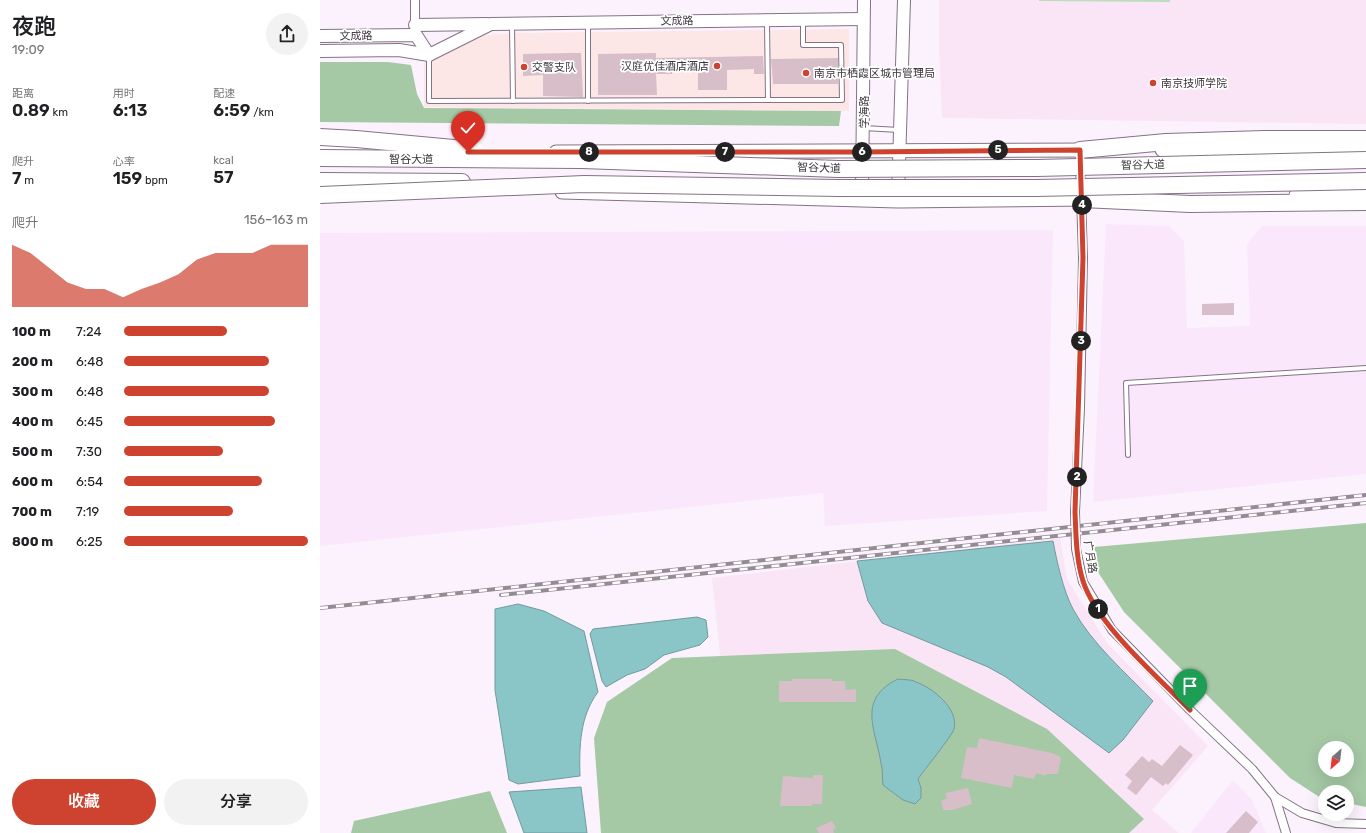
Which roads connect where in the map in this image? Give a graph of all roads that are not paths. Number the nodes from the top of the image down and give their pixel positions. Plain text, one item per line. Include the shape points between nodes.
1 (415, 0) edge
2 (864, 0) edge
3 (904, 0) edge
4 (863, 19) junction
5 (767, 20) junction
6 (803, 20) junction
7 (588, 22) junction
8 (512, 23) junction
9 (491, 24) junction
10 (415, 30) junction
11 (320, 36) edge
12 (320, 50) edge
13 (429, 55) junction
14 (768, 100) junction
15 (514, 101) junction
16 (588, 101) junction
17 (864, 128) junction
18 (900, 130) junction
19 (320, 137) edge
20 (1366, 139) edge
21 (320, 149) edge
22 (1366, 149) edge
23 (1080, 150) junction
24 (899, 151) junction
25 (863, 152) junction
26 (320, 158) edge
27 (582, 160) junction
28 (1366, 160) edge
29 (320, 181) edge
30 (1366, 181) edge
31 (584, 184) junction
32 (320, 188) edge
33 (1366, 193) edge
34 (320, 195) edge
35 (1082, 199) junction
36 (862, 200) junction
37 (898, 201) junction
38 (1366, 202) edge
39 (1366, 368) edge
40 (1128, 455) dead end
41 (1275, 797) junction
42 (1366, 824) edge
43 (1286, 833) edge

1 - 10 street
2 - 4 street, 学海路
3 - 18 street
4 - 6 street, 文成路
4 - 17 street, 学海路
5 - 6 street, 文成路
5 - 7 street, 文成路
5 - 14 lane
6 - 14 lane via 803,45 841,45 842,100
7 - 8 street, 文成路
7 - 16 lane
8 - 9 street, 文成路
8 - 15 lane
9 - 10 street, 文成路
9 - 13 street, 文成路
10 - 11 street, 文成路
10 - 13 street
12 - 13 street, 文成路 via 399,50
13 - 15 lane via 429,101
14 - 16 lane
15 - 16 lane
17 - 18 lane
17 - 25 street, 学海路
18 - 24 street
19 - 27 highway, bridge
20 - 23 highway via 1166,142
21 - 25 main road, 智谷大道 via 468,152
22 - 23 main road, 智谷大道
23 - 24 main road, 智谷大道
23 - 35 street, 广月路
24 - 25 main road, 智谷大道
24 - 37 street
25 - 36 street, 学海路
26 - 27 highway, 智谷大道, bridge
27 - 28 highway, 智谷大道, bridge via 846,169 1037,168
29 - 31 highway, 智谷大道, bridge
30 - 31 highway, 智谷大道, bridge via 1036,188
31 - 34 highway, bridge
32 - 36 main road via 446,188
33 - 35 main road
35 - 37 main road
35 - 38 highway via 1190,204
35 - 41 street, 广月路 via 1083,258 1075,512 1076,549 1083,582 1112,630 1252,769
36 - 37 main road
39 - 40 lane via 1126,383
41 - 42 street, 广月路 via 1302,813 1336,823
41 - 43 street

